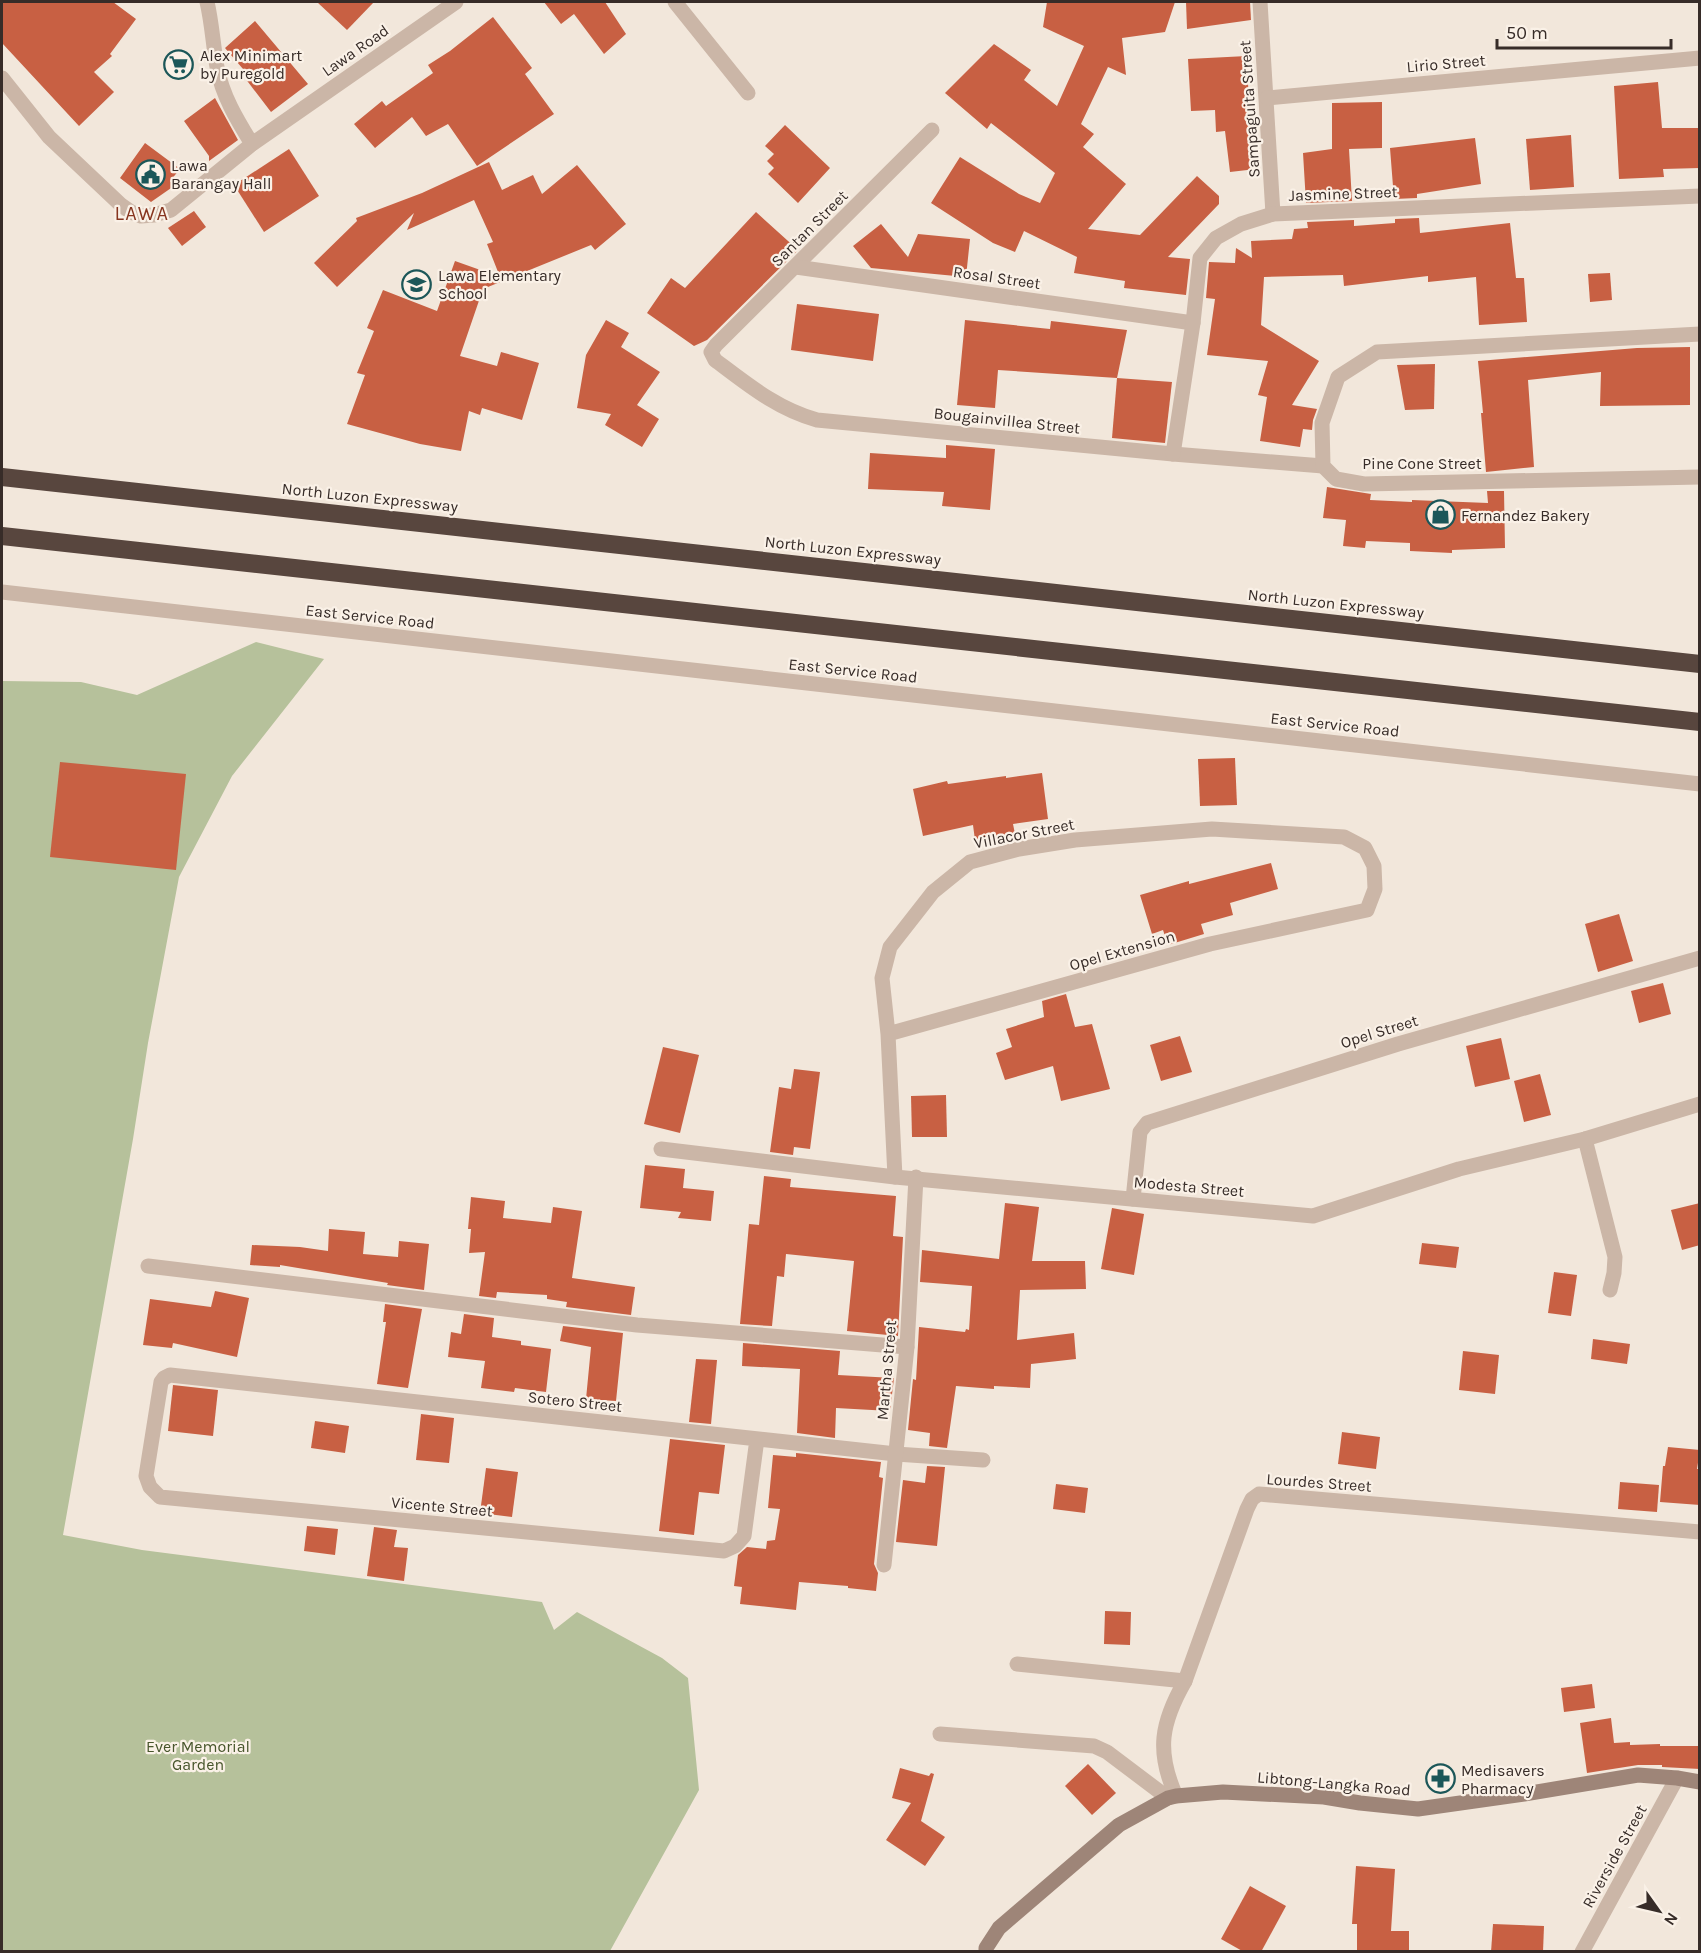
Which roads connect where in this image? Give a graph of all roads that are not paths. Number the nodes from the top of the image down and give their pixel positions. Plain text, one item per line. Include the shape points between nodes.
1 (207, 2) edge
2 (456, 2) edge
3 (675, 2) edge
4 (1260, 2) edge
5 (1700, 58) edge
6 (2, 78) edge
7 (748, 93) dead end
8 (1267, 98) junction
9 (932, 130) dead end
10 (252, 144) junction
11 (1700, 196) edge
12 (1273, 214) junction
13 (796, 267) junction
14 (1193, 323) junction
15 (1700, 334) edge
16 (711, 352) joint
17 (1173, 454) junction
18 (1323, 466) junction
19 (2, 477) edge
20 (1700, 477) edge
21 (2, 536) edge
22 (2, 592) edge
23 (1700, 664) edge
24 (1700, 722) edge
25 (1700, 784) edge
26 (1367, 910) joint
27 (1700, 958) edge
28 (888, 1034) junction
29 (1700, 1104) edge
30 (1585, 1139) junction
31 (661, 1149) dead end
32 (896, 1176) junction
33 (916, 1177) junction
34 (1133, 1199) junction
35 (148, 1266) dead end
36 (1610, 1290) dead end
37 (907, 1347) junction
38 (164, 1378) joint
39 (758, 1439) junction
40 (896, 1454) junction
41 (983, 1460) dead end
42 (1700, 1532) edge
43 (884, 1565) dead end
44 (1017, 1664) dead end
45 (1185, 1681) junction
46 (940, 1734) dead end
47 (1677, 1778) junction
48 (1700, 1782) edge
49 (1172, 1797) junction
50 (986, 1952) edge
51 (1582, 1952) edge

1 - 10 street via 217,68 228,103
2 - 10 street, Lawa Road
3 - 7 street
4 - 8 street, Sampaguita Street
5 - 8 street, Lirio Street
6 - 10 street, Lawa Road via 49,137 122,205 141,216 171,210
8 - 12 street, Sampaguita Street
9 - 13 street, Santan Street
11 - 12 street, Jasmine Street
12 - 14 street, Jasmine Street via 1241,224 1216,238 1200,258
13 - 14 street, Rosal Street
13 - 16 street, Santan Street
14 - 17 street, Jasmine Street
15 - 18 street via 1377,352 1338,377 1322,423
16 - 17 street, Bougainvillea Street via 715,360 760,393 795,414 817,420
17 - 18 street, Bougainvillea Street
18 - 20 street, Pine Cone Street via 1336,479 1364,484
19 - 23 highway, North Luzon Expressway
21 - 24 highway
22 - 25 street, East Service Road
26 - 28 street, Opel Extension via 1210,944
26 - 28 street, Villacor Street via 1375,889 1374,867 1365,848 1344,837 1212,829 1075,840 1019,849 970,862 933,892 890,947 882,978
27 - 34 street, Opel Street via 1398,1044 1147,1123 1140,1132
28 - 32 street, Villacor Street
29 - 30 street, Modesta Street
30 - 34 street, Modesta Street via 1460,1169 1313,1216
30 - 36 street via 1615,1257
31 - 32 street, Modesta Street
32 - 33 street, Modesta Street
33 - 34 street, Modesta Street
33 - 37 street, Martha Street
35 - 37 street via 637,1325
37 - 40 street, Martha Street
38 - 39 street, Sotero Street
38 - 39 street, Vicente Street via 146,1476 160,1497 724,1551 744,1536
39 - 40 street, Sotero Street
40 - 41 street, Sotero Street
40 - 43 street, Martha Street
42 - 45 street, Lourdes Street via 1259,1494 1247,1509
44 - 45 street
45 - 49 street, Lourdes Street via 1165,1729 1163,1757
46 - 49 street via 1094,1746
47 - 48 main road, Libtong-Langka Road
47 - 49 main road, Libtong-Langka Road via 1638,1775 1418,1809 1312,1796 1223,1792
47 - 51 street, Riverside Street
49 - 50 main road, Libtong-Langka Road via 1119,1825 999,1928

